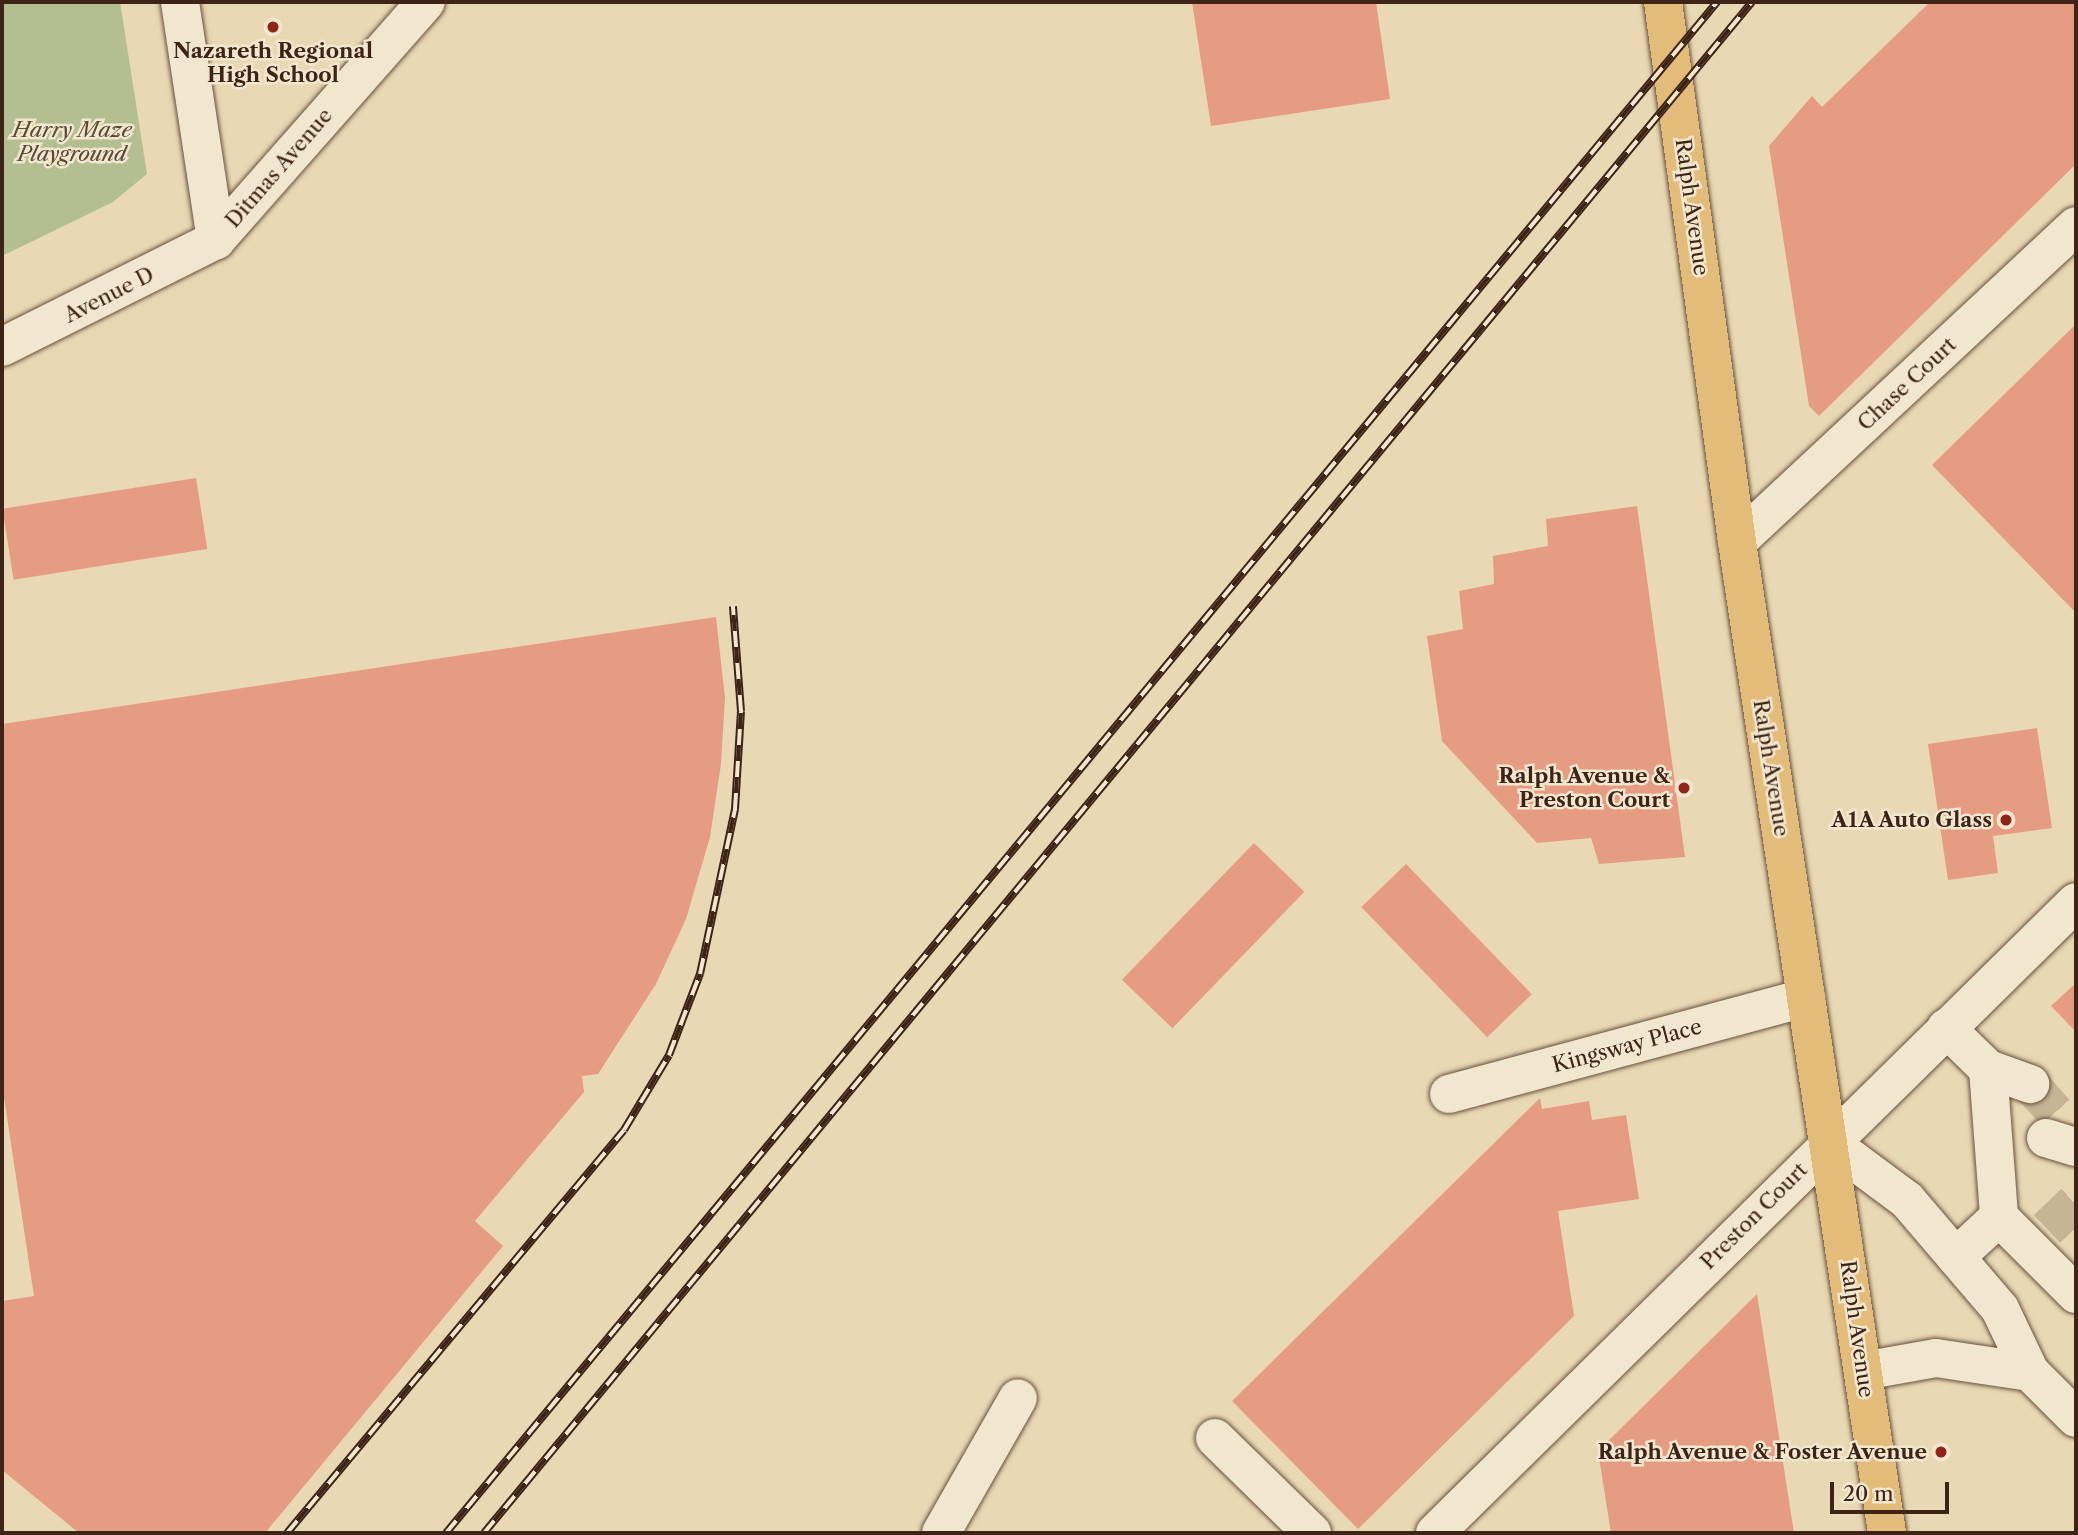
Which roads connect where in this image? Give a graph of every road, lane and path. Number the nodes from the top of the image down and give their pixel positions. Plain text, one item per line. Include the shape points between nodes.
1 (180, 2) edge
2 (426, 2) edge
3 (1662, 2) edge
4 (2076, 226) edge
5 (216, 240) junction
6 (2, 347) edge
7 (1737, 542) junction
8 (2076, 902) edge
9 (1806, 998) junction
10 (1946, 1028) junction
11 (1988, 1069) junction
12 (2022, 1093) tunnel mouth
13 (1449, 1094) dead end
14 (1829, 1142) junction
15 (1999, 1217) junction
16 (1956, 1257) junction
17 (2071, 1278) edge
18 (1863, 1371) junction
19 (2030, 1372) junction
20 (1018, 1398) dead end
21 (2075, 1416) edge
22 (1215, 1438) dead end
23 (941, 1533) edge
24 (1312, 1533) edge
25 (1435, 1533) edge
26 (1887, 1533) edge

1 - 5 street
2 - 5 street, Ditmas Avenue
3 - 7 main road, Ralph Avenue
4 - 7 street, Chase Court
5 - 6 street, Avenue D
7 - 9 main road, Ralph Avenue
8 - 10 street, Preston Court
9 - 13 street, Kingsway Place
9 - 14 main road, Ralph Avenue
10 - 11 street
10 - 14 street, Preston Court
11 - 12 street
11 - 15 street
14 - 16 street via 1907,1200
14 - 18 main road, Ralph Avenue
14 - 25 street, Preston Court
15 - 16 street
15 - 17 street via 2038,1238
16 - 19 street via 2000,1309
18 - 19 street via 1936,1358
18 - 26 main road, Ralph Avenue
19 - 21 street
20 - 23 street
22 - 24 street

